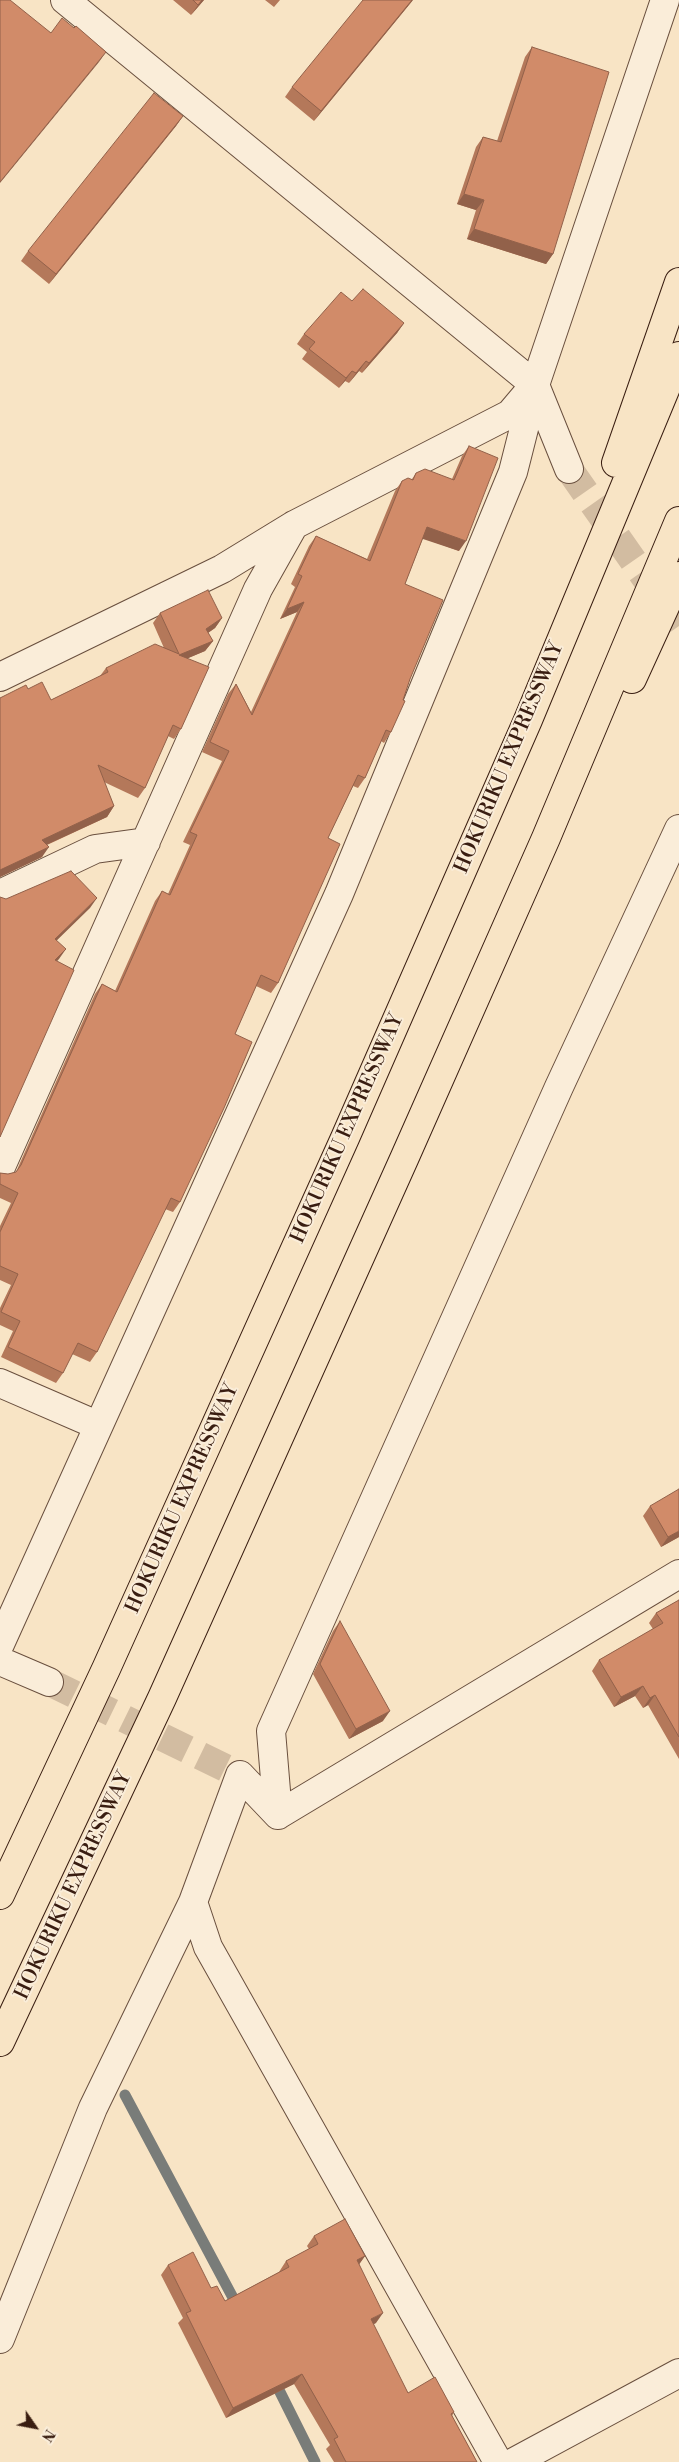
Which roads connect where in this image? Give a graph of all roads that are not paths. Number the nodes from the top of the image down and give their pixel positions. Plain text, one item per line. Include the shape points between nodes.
1 (65, 0) edge
2 (665, 0) edge
3 (679, 282) edge
4 (679, 356) edge
5 (535, 386) junction
6 (569, 469) tunnel mouth
7 (679, 521) edge
8 (294, 525) junction
9 (679, 576) edge
10 (0, 677) edge
11 (528, 720) junction
12 (679, 829) edge
13 (146, 842) junction
14 (0, 894) edge
15 (404, 1159) junction
16 (0, 1170) edge
17 (0, 1384) edge
18 (97, 1424) junction
19 (679, 1574) edge
20 (0, 1644) edge
21 (0, 1660) edge
22 (49, 1682) tunnel mouth
23 (278, 1815) junction
24 (0, 1895) edge
25 (193, 1902) junction
26 (0, 2042) edge
27 (0, 2339) edge
28 (679, 2373) edge
29 (498, 2462) edge
30 (514, 2462) edge

1 - 5 street
2 - 5 street
3 - 11 highway
4 - 11 highway, HOKURIKU EXPRESSWAY
5 - 6 street
5 - 8 street via 510,414
5 - 18 street via 513,472 339,894
7 - 15 highway, HOKURIKU EXPRESSWAY via 549,829
8 - 10 street via 222,569
8 - 13 street via 258,589
9 - 15 highway via 484,1008
11 - 24 highway, HOKURIKU EXPRESSWAY via 345,1138 106,1669
12 - 23 street via 559,1087 271,1731
13 - 14 street via 95,849
13 - 16 street
15 - 26 highway, HOKURIKU EXPRESSWAY via 162,1698
17 - 18 street
18 - 20 street
19 - 23 street
21 - 22 street
23 - 25 street via 240,1775
25 - 27 street via 93,2108
25 - 29 street via 208,1947
28 - 30 street

